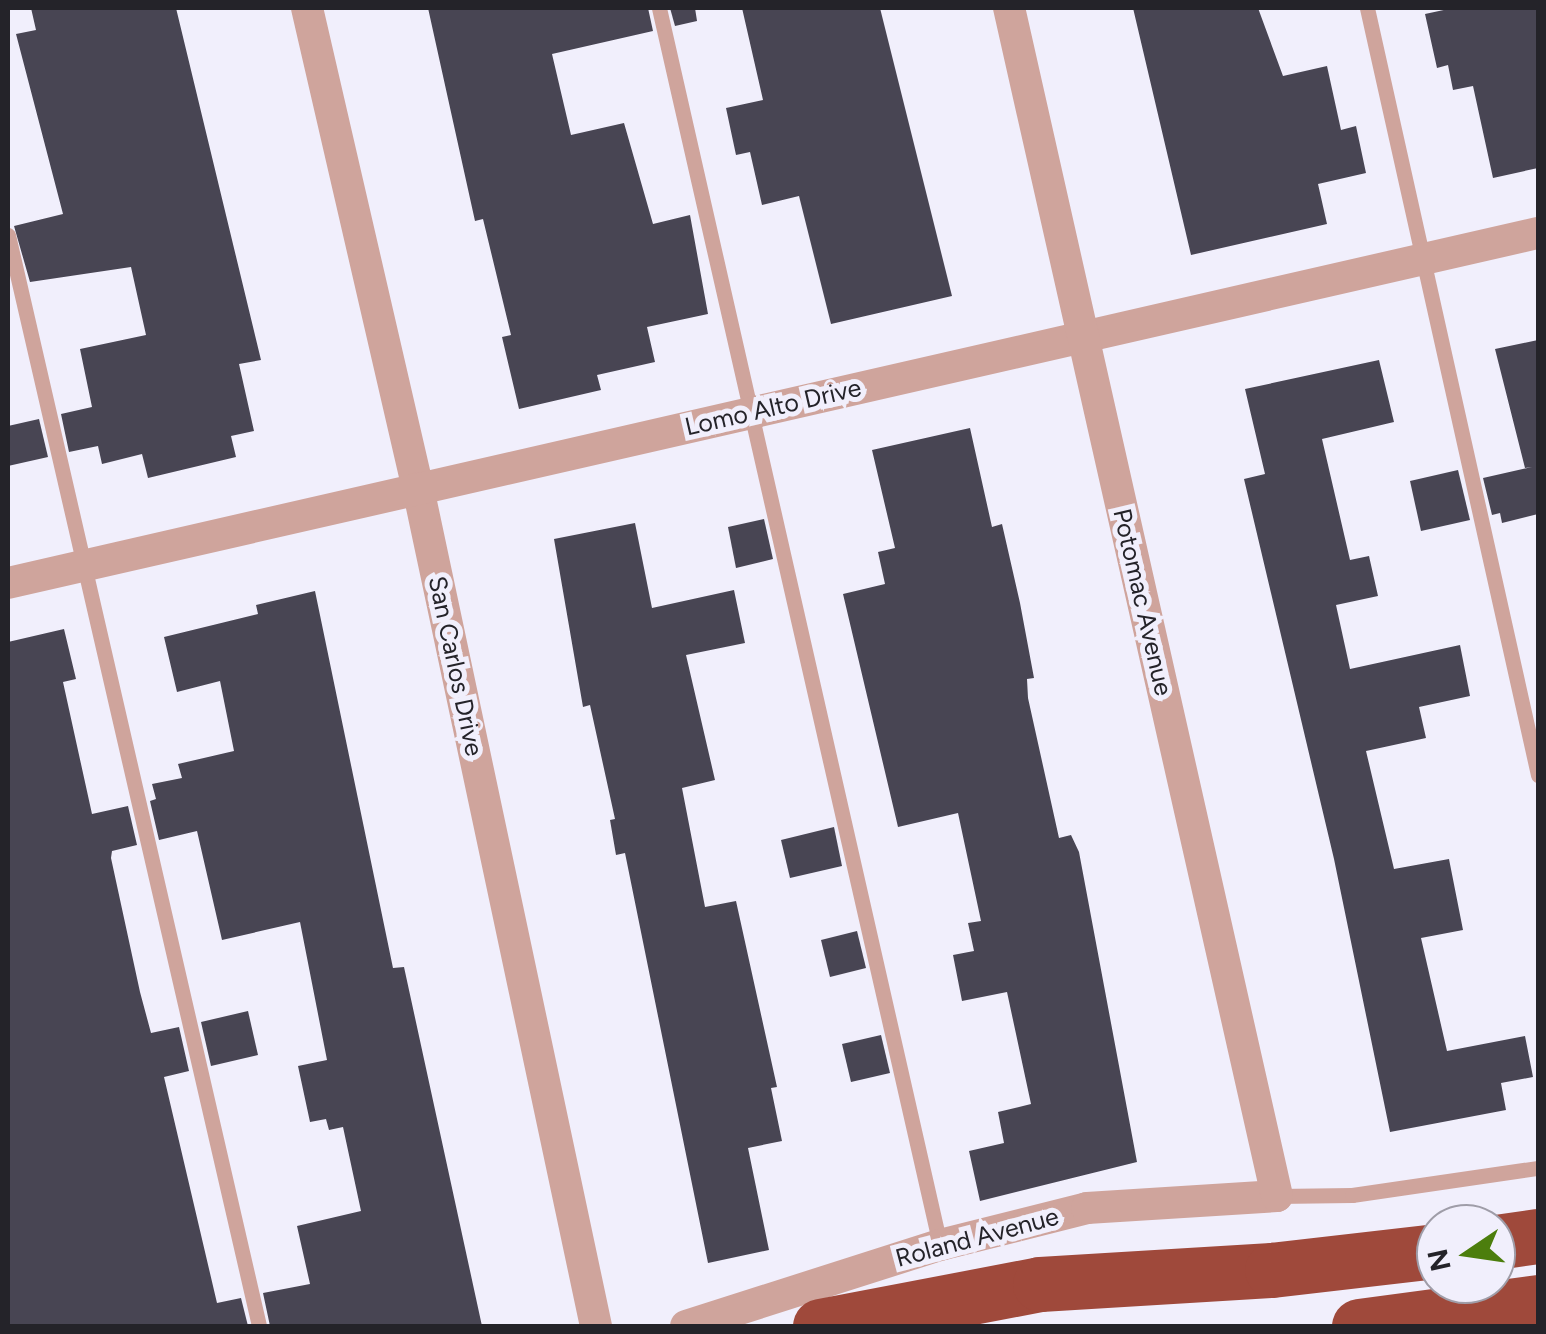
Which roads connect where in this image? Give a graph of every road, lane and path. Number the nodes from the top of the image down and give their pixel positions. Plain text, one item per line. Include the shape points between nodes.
1 (307, 8) edge
2 (660, 8) edge
3 (1009, 8) edge
4 (1367, 8) edge
5 (1538, 233) edge
6 (8, 235) edge
7 (1424, 259) junction
8 (1083, 337) junction
9 (752, 412) junction
10 (418, 488) junction
11 (83, 566) junction
12 (8, 583) edge
13 (1538, 775) edge
14 (1538, 1168) edge
15 (1276, 1196) junction
16 (940, 1245) junction
17 (1416, 1253) edge
18 (1538, 1302) edge
19 (259, 1326) edge
20 (596, 1326) edge
21 (686, 1326) edge
22 (820, 1326) edge
23 (1360, 1326) edge

1 - 10 street, San Carlos Drive
2 - 9 lane
3 - 8 street, Potomac Avenue
4 - 7 lane
5 - 7 street, Lomo Alto Drive
6 - 11 lane
7 - 8 street, Lomo Alto Drive
7 - 13 lane
8 - 9 street, Lomo Alto Drive
8 - 15 street, Potomac Avenue
9 - 10 street, Lomo Alto Drive
9 - 16 lane
10 - 11 street, Lomo Alto Drive
10 - 20 street, San Carlos Drive
11 - 12 street, Lomo Alto Drive
11 - 19 lane
14 - 15 lane via 1352,1196
15 - 16 street, Roland Avenue via 1087,1208
16 - 21 street, Roland Avenue
17 - 22 highway via 1040,1284
18 - 23 highway

